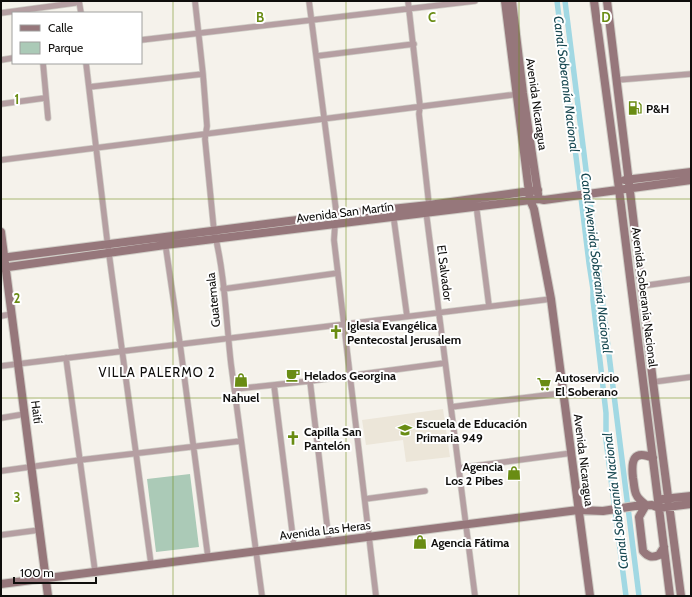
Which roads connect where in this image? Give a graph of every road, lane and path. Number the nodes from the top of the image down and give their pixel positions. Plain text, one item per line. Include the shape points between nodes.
1 (79, 1) edge
2 (195, 1) edge
3 (309, 1) edge
4 (408, 1) edge
5 (475, 1) edge
6 (505, 1) edge
7 (512, 1) edge
8 (594, 1) edge
9 (607, 1) edge
10 (409, 8) junction
11 (81, 12) edge
12 (1, 13) edge
13 (312, 19) junction
14 (198, 33) junction
15 (142, 40) edge
16 (414, 44) junction
17 (317, 56) junction
18 (12, 58) edge
19 (1, 60) edge
20 (42, 64) edge
21 (86, 64) edge
22 (203, 74) junction
23 (691, 74) edge
24 (617, 80) junction
25 (89, 87) junction
26 (520, 93) junction
27 (45, 98) junction
28 (1, 104) edge
29 (420, 106) junction
30 (48, 118) dead end
31 (324, 118) junction
32 (206, 134) junction
33 (97, 147) junction
34 (1, 160) edge
35 (691, 172) edge
36 (629, 179) junction
37 (691, 180) edge
38 (618, 181) junction
39 (631, 188) junction
40 (620, 190) junction
41 (533, 191) junction
42 (476, 198) junction
43 (534, 200) junction
44 (476, 207) junction
45 (428, 209) junction
46 (393, 213) junction
47 (336, 215) junction
48 (334, 225) junction
49 (214, 231) junction
50 (1, 232) edge
51 (216, 240) junction
52 (165, 242) junction
53 (108, 244) junction
54 (110, 253) junction
55 (3, 258) edge
56 (4, 268) edge
57 (338, 273) junction
58 (691, 279) edge
59 (642, 286) junction
60 (223, 289) junction
61 (551, 298) junction
62 (489, 306) junction
63 (439, 312) junction
64 (12, 314) junction
65 (1, 316) edge
66 (407, 316) junction
67 (635, 318) junction
68 (344, 324) junction
69 (228, 338) junction
70 (180, 344) junction
71 (123, 351) junction
72 (66, 358) junction
73 (445, 363) junction
74 (18, 364) junction
75 (1, 366) edge
76 (652, 372) junction
77 (350, 375) junction
78 (691, 377) edge
79 (310, 381) junction
80 (653, 382) junction
81 (274, 385) junction
82 (235, 389) junction
83 (563, 393) junction
84 (451, 407) junction
85 (25, 414) junction
86 (1, 418) edge
87 (241, 441) junction
88 (194, 446) junction
89 (572, 453) junction
90 (137, 454) junction
91 (653, 458) junction
92 (80, 460) junction
93 (31, 467) junction
94 (459, 468) junction
95 (1, 471) edge
96 (425, 491) dead end
97 (691, 496) edge
98 (365, 499) junction
99 (668, 503) junction
100 (691, 504) edge
101 (654, 505) junction
102 (578, 510) junction
103 (466, 524) junction
104 (39, 530) junction
105 (1, 535) edge
106 (369, 537) junction
107 (329, 542) junction
108 (294, 546) junction
109 (664, 547) junction
110 (256, 551) junction
111 (208, 557) junction
112 (151, 564) junction
113 (95, 571) junction
114 (46, 578) junction
115 (1, 584) edge
116 (48, 596) edge
117 (262, 596) edge
118 (376, 596) edge
119 (475, 596) edge
120 (590, 596) edge
121 (670, 596) edge
122 (680, 596) edge

1 - 11 street
1 - 12 street
2 - 14 street, Guatemala
3 - 13 street
4 - 10 street, El Salvador
5 - 10 street
6 - 26 main road, Avenida Nicaragua
7 - 26 main road, Avenida Nicaragua
8 - 38 main road, Avenida Soberanía Nacional
9 - 24 main road, Avenida Soberanía Nacional
10 - 13 street
10 - 16 street, El Salvador
13 - 14 street
13 - 17 street
14 - 15 street
14 - 22 street, Guatemala
16 - 17 street
16 - 29 street, El Salvador
17 - 31 street
18 - 19 street
20 - 27 street
21 - 25 street
22 - 25 street
22 - 32 street, Guatemala
23 - 24 street
24 - 36 main road, Avenida Soberanía Nacional
25 - 33 street
26 - 29 street
26 - 41 main road, Avenida Nicaragua
27 - 28 street
27 - 30 street
29 - 31 street
29 - 45 street, El Salvador
31 - 32 street
31 - 47 street
32 - 33 street
32 - 49 street, Guatemala
33 - 34 street
33 - 53 street
35 - 36 main road
36 - 38 main road
36 - 39 main road, Avenida Soberanía Nacional
37 - 39 main road, Avenida San Martín
38 - 40 main road, Avenida Soberanía Nacional
39 - 40 main road, Avenida San Martín
39 - 59 main road, Avenida Soberanía Nacional
40 - 43 main road, Avenida San Martín
40 - 67 main road, Avenida Soberanía Nacional
41 - 42 main road, Avenida San Martín
41 - 43 main road, Avenida Nicaragua
42 - 44 street
42 - 45 main road, Avenida San Martín
43 - 44 main road, Avenida San Martín
43 - 61 main road, Avenida Nicaragua
44 - 45 main road, Avenida San Martín
44 - 62 street
45 - 46 main road, Avenida San Martín
45 - 63 street, El Salvador
46 - 47 main road, Avenida San Martín
46 - 48 main road, Avenida San Martín
46 - 66 street
47 - 48 street
47 - 49 main road, Avenida San Martín
48 - 51 main road, Avenida San Martín
48 - 57 street
49 - 51 street, Guatemala
49 - 52 main road, Avenida San Martín
50 - 55 main road, Haití
51 - 52 main road, Avenida San Martín
51 - 60 street, Guatemala
52 - 53 main road, Avenida San Martín
52 - 54 main road, Avenida San Martín
52 - 70 street
53 - 54 street
53 - 55 main road, Avenida San Martín
54 - 56 main road, Avenida San Martín
54 - 71 street
55 - 56 main road, Haití
56 - 64 main road, Haití
57 - 60 street
57 - 68 street
58 - 59 street
59 - 76 main road, Avenida Soberanía Nacional
60 - 69 street, Guatemala
61 - 62 street
61 - 83 main road, Avenida Nicaragua
62 - 63 street
63 - 66 street
63 - 73 street, El Salvador
64 - 65 street
64 - 74 main road, Haití
66 - 68 street
67 - 76 main road
67 - 91 main road, Avenida Soberanía Nacional
68 - 69 street
68 - 77 street
69 - 70 street
69 - 82 street, Guatemala
70 - 71 street
70 - 88 street
71 - 72 street
71 - 90 street
72 - 74 street
72 - 92 street
73 - 77 street
73 - 84 street, El Salvador
74 - 75 street
74 - 85 main road, Haití
76 - 80 main road, Avenida Soberanía Nacional
77 - 79 street
77 - 98 street
78 - 80 street
79 - 81 street
79 - 107 street
80 - 99 main road, Avenida Soberanía Nacional
81 - 82 street
81 - 108 street
82 - 87 street, Guatemala
83 - 84 street
83 - 89 main road, Avenida Nicaragua
84 - 94 street, El Salvador
85 - 86 street
85 - 93 main road, Haití
87 - 88 street
87 - 110 street, Guatemala
88 - 90 street
88 - 111 street
89 - 94 street
89 - 102 main road, Avenida Nicaragua
90 - 92 street
90 - 112 street
91 - 101 main road, Avenida Soberanía Nacional
91 - 101 main road via 640,454 632,462 638,499
92 - 93 street
92 - 113 street
93 - 95 street
93 - 104 main road, Haití
94 - 103 street, El Salvador
96 - 98 street
97 - 99 main road, Avenida Las Heras
98 - 106 street
99 - 100 main road, Avenida Las Heras
99 - 101 main road, Avenida Las Heras
99 - 122 main road, Avenida Soberanía Nacional
101 - 102 main road, Avenida Las Heras via 603,511
101 - 109 main road, Avenida Soberanía Nacional
101 - 109 main road via 639,517 643,551 655,557
102 - 103 main road, Avenida Las Heras
102 - 120 main road, Avenida Nicaragua
103 - 106 main road, Avenida Las Heras
103 - 119 street, El Salvador
104 - 105 street
104 - 114 main road, Haití
106 - 107 main road, Avenida Las Heras
106 - 118 street
107 - 108 main road, Avenida Las Heras
108 - 110 main road, Avenida Las Heras
109 - 121 main road, Avenida Soberanía Nacional
110 - 111 main road, Avenida Las Heras
110 - 117 street, Guatemala
111 - 112 main road, Avenida Las Heras
112 - 113 main road, Avenida Las Heras
113 - 114 main road, Avenida Las Heras
114 - 115 main road, Avenida Las Heras
114 - 116 main road, Haití

